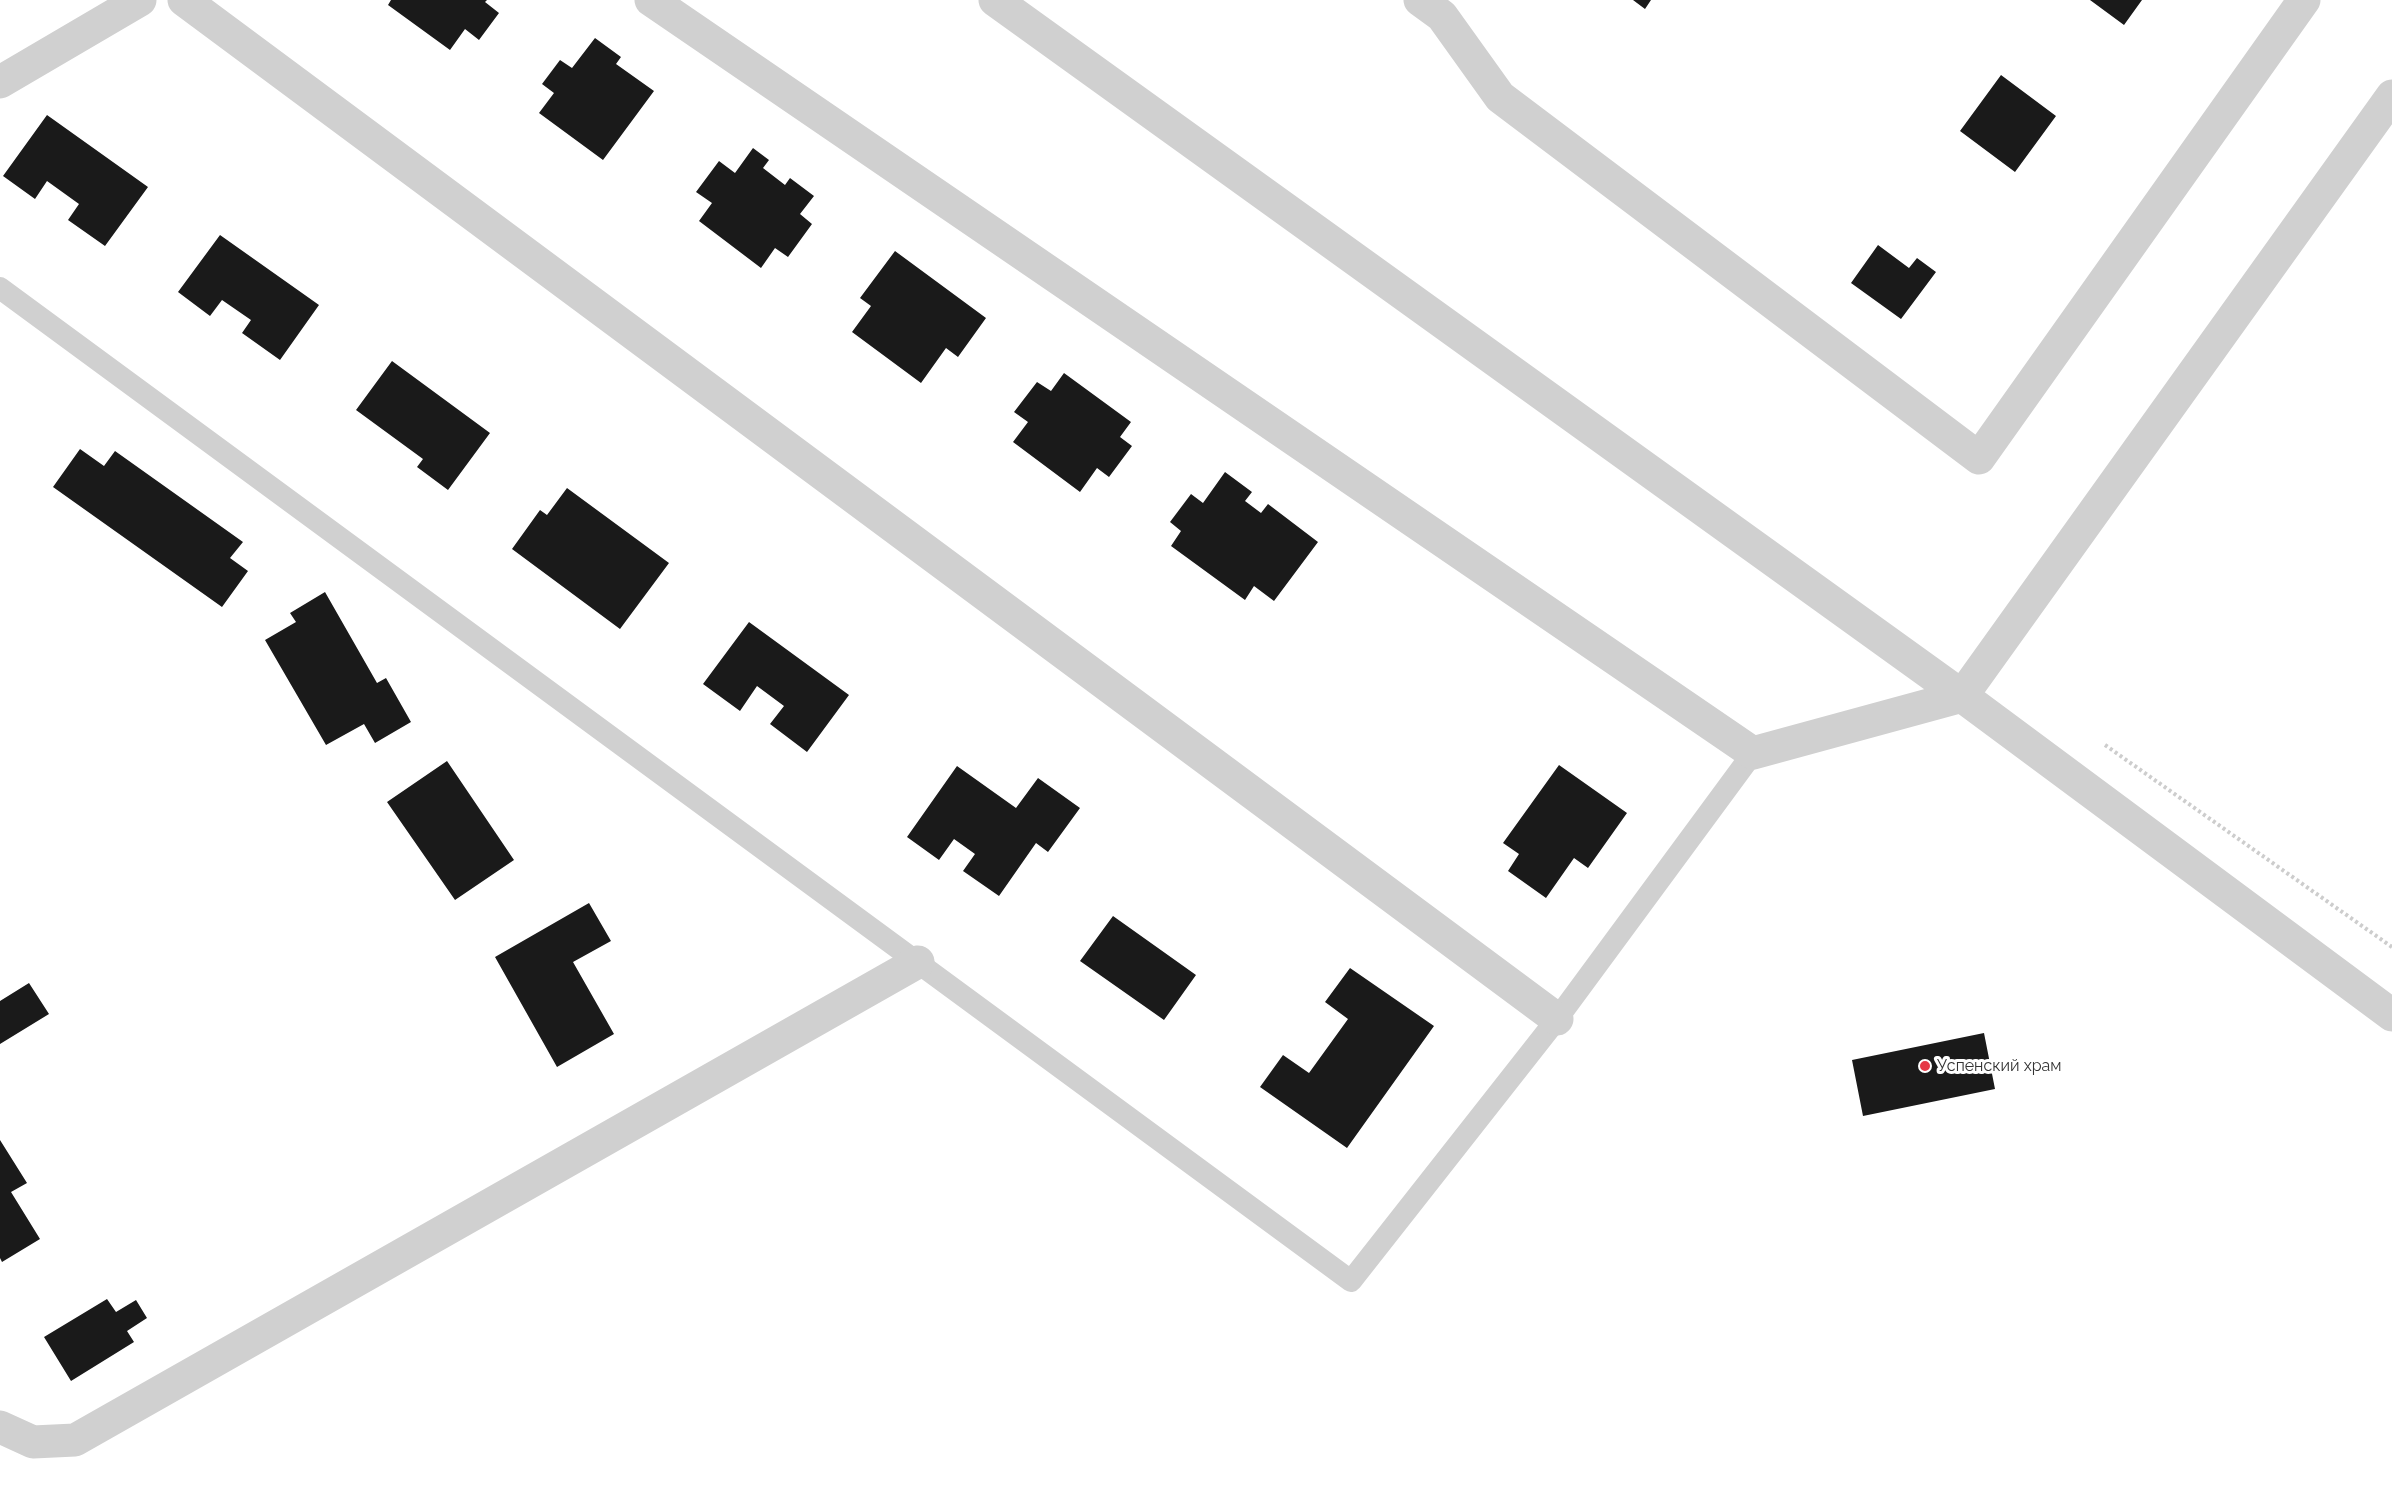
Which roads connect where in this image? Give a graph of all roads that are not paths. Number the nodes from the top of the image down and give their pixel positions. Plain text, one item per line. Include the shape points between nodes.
1 (140, 0) edge
2 (183, 0) edge
3 (651, 0) edge
4 (995, 0) edge
5 (2304, 0) edge
6 (1438, 5) edge
7 (0, 82) edge
8 (2392, 96) edge
9 (0, 288) edge
10 (1962, 696) junction
11 (1753, 753) junction
12 (918, 962) junction
13 (2392, 1015) edge
14 (1557, 1019) junction
15 (0, 1427) edge

1 - 7 street
2 - 14 street
3 - 11 street
4 - 10 street
5 - 6 street via 1979,458 1500,96
8 - 10 street
9 - 12 lane
10 - 11 street
10 - 13 street
11 - 14 lane
12 - 14 lane via 1351,1281
12 - 15 street via 75,1440 33,1442

